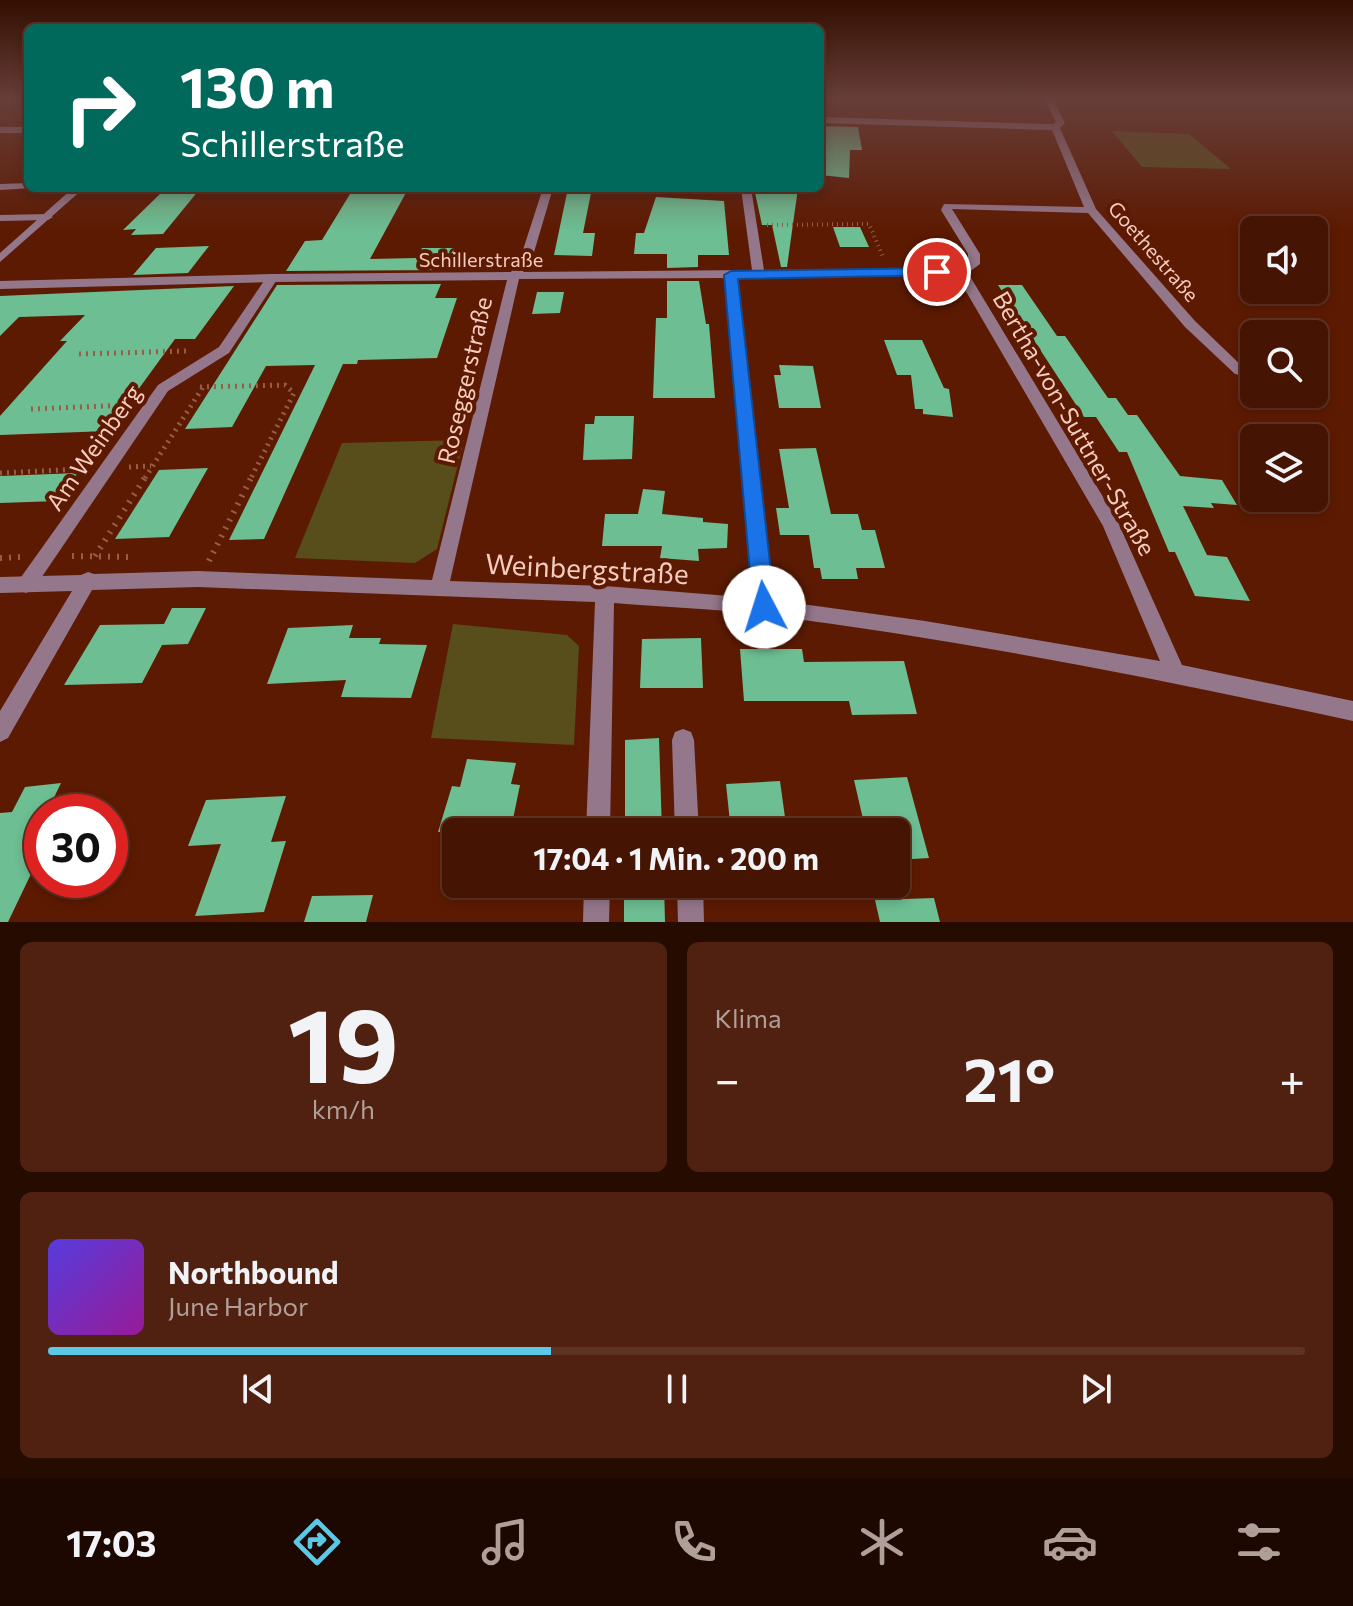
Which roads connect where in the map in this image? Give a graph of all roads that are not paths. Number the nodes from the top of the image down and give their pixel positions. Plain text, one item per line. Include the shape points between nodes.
1 (1062, 143) edge
2 (24, 186) edge
3 (0, 187) edge
4 (75, 192) edge
5 (547, 192) edge
6 (746, 192) edge
7 (1091, 210) junction
8 (48, 217) junction
9 (0, 218) edge
10 (0, 259) edge
11 (961, 272) junction
12 (758, 273) junction
13 (731, 275) junction
14 (514, 276) junction
15 (272, 278) junction
16 (0, 285) edge
17 (1240, 371) dead end
18 (88, 580) junction
19 (0, 585) edge
20 (26, 585) junction
21 (439, 588) junction
22 (605, 594) junction
23 (764, 607) junction
24 (1174, 673) junction
25 (1353, 711) edge
26 (0, 731) edge
27 (683, 740) dead end
28 (598, 818) edge
29 (686, 818) edge
30 (597, 898) edge
31 (690, 898) edge
32 (596, 922) edge
33 (691, 922) edge

1 - 7 street, Goethestraße
2 - 3 street
4 - 8 street
5 - 14 street, Roseggerstraße via 526,259
6 - 12 street
7 - 11 street via 948,206 974,254 974,264
7 - 17 street, Goethestraße via 1190,324
8 - 9 street
8 - 10 street
11 - 12 street, Schillerstraße
11 - 24 street, Bertha-von-Suttner-Straße via 1111,525
12 - 13 street, Schillerstraße
13 - 14 street, Schillerstraße
13 - 23 street
14 - 15 street, Schillerstraße
14 - 21 street, Roseggerstraße
15 - 16 street, Schillerstraße
15 - 20 street, Am Weinberg via 224,350 163,388
18 - 20 street, Weinbergstraße
18 - 21 street, Weinbergstraße
18 - 26 street
19 - 20 street, Weinbergstraße
21 - 22 street, Weinbergstraße
22 - 23 street, Weinbergstraße
22 - 28 street
23 - 24 street, Weinbergstraße
24 - 25 street, Weinbergstraße
27 - 29 street
30 - 32 street
31 - 33 street

